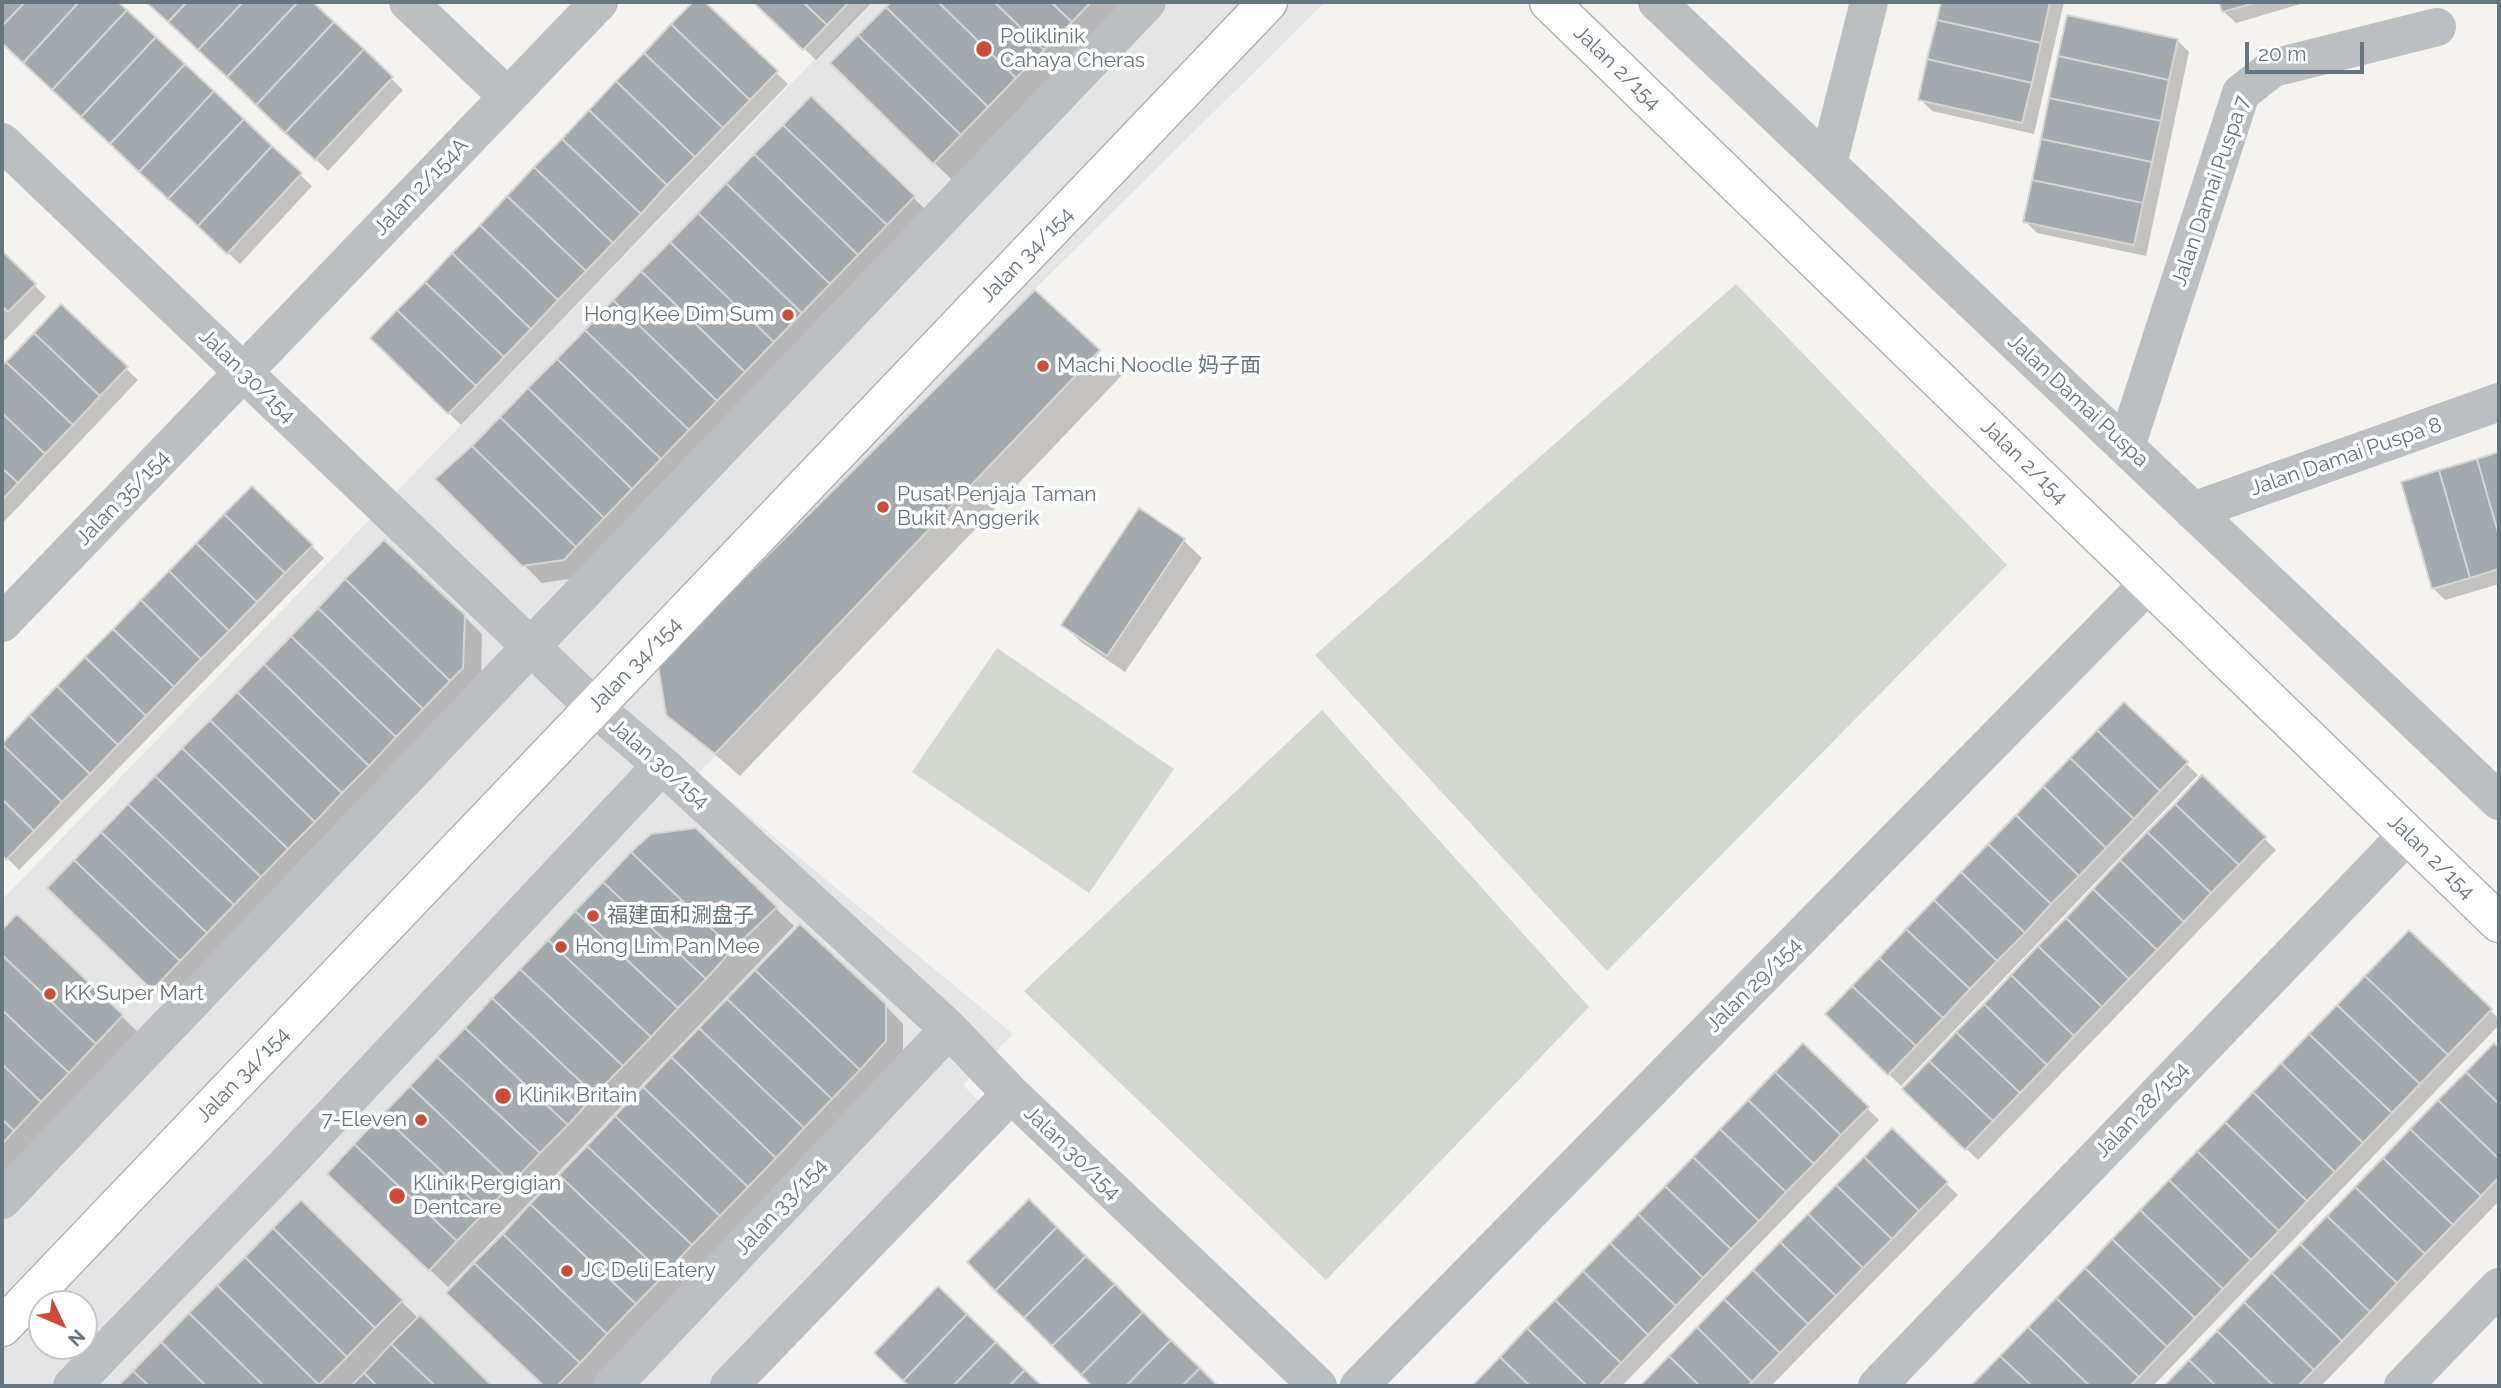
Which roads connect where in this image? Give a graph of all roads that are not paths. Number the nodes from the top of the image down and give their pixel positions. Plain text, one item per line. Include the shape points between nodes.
1 (408, 2) edge
2 (599, 2) edge
3 (1147, 2) edge
4 (1268, 2) edge
5 (1549, 2) edge
6 (1657, 2) edge
7 (1869, 2) edge
8 (2437, 27) dead end
9 (508, 97) junction
10 (2, 142) edge
11 (1828, 164) junction
12 (244, 373) junction
13 (2499, 402) edge
14 (2126, 447) junction
15 (2193, 511) junction
16 (2149, 583) junction
17 (2, 623) edge
18 (531, 647) junction
19 (594, 707) junction
20 (662, 765) junction
21 (2499, 801) edge
22 (2407, 834) junction
23 (2499, 923) edge
24 (950, 1029) junction
25 (1011, 1094) junction
26 (2, 1200) edge
27 (2499, 1287) edge
28 (2, 1327) edge
29 (750, 1379) edge
30 (72, 1386) edge
31 (612, 1386) edge
32 (1318, 1386) edge
33 (1359, 1386) edge
34 (1877, 1386) edge
35 (2403, 1386) edge

1 - 9 street
2 - 9 street, Jalan 2/154A
3 - 18 street
4 - 19 street, Jalan 34/154
5 - 16 street, Jalan 2/154
6 - 11 street, Jalan Damai Puspa
7 - 11 street
8 - 14 street, Jalan Damai Puspa 7 via 2273,68 2241,93
9 - 12 street, Jalan 2/154A
10 - 12 street, Jalan 30/154
11 - 14 street, Jalan Damai Puspa
12 - 17 street, Jalan 35/154
12 - 18 street, Jalan 30/154
13 - 15 street, Jalan Damai Puspa 8
14 - 15 street, Jalan Damai Puspa
15 - 21 street, Jalan Damai Puspa
16 - 22 street, Jalan 2/154
16 - 33 street, Jalan 29/154
18 - 19 street, Jalan 30/154
18 - 26 street
19 - 20 street, Jalan 30/154
19 - 28 street, Jalan 34/154
20 - 24 street, Jalan 30/154
20 - 30 street
22 - 23 street, Jalan 2/154
22 - 34 street, Jalan 28/154
24 - 25 street, Jalan 30/154
24 - 31 street, Jalan 33/154
25 - 29 street
25 - 32 street, Jalan 30/154
27 - 35 street

